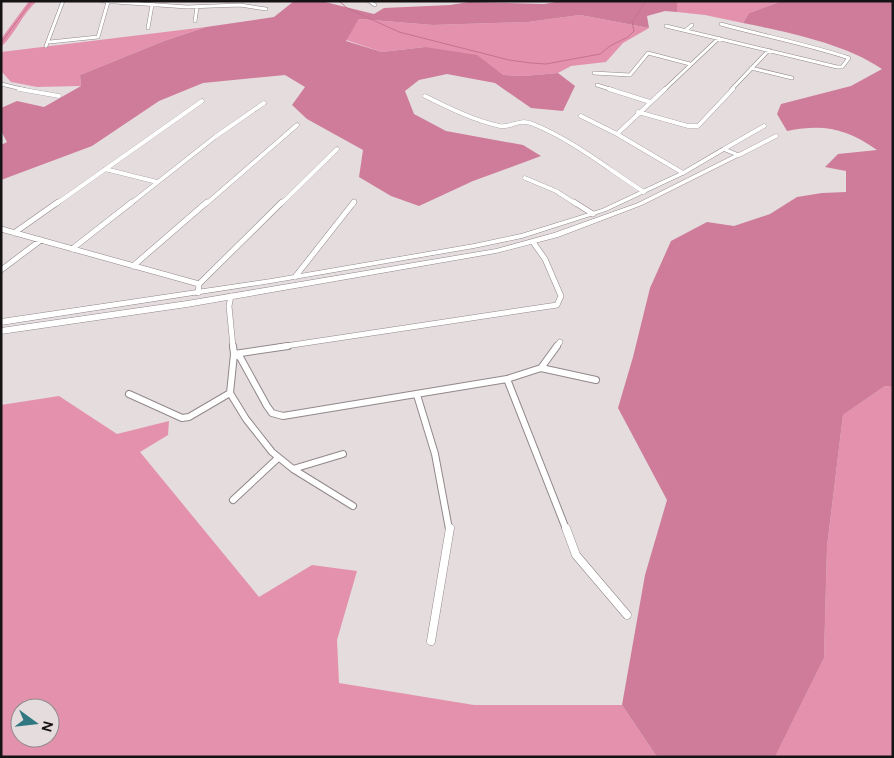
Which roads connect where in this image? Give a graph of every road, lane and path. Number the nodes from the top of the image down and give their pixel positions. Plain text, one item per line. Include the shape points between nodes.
1 (63, 1) edge
2 (102, 1) edge
3 (189, 1) edge
4 (369, 1) edge
5 (108, 2) edge
6 (145, 3) edge
7 (228, 3) edge
8 (152, 5) junction
9 (375, 5) dead end
10 (187, 7) junction
11 (197, 7) junction
12 (266, 9) dead end
13 (195, 21) dead end
14 (722, 24) dead end
15 (692, 25) dead end
16 (666, 26) dead end
17 (148, 28) dead end
18 (686, 30) junction
19 (719, 38) junction
20 (50, 42) dead end
21 (46, 46) dead end
22 (769, 50) junction
23 (690, 64) junction
24 (750, 68) junction
25 (594, 73) dead end
26 (792, 78) dead end
27 (596, 85) dead end
28 (2, 86) edge
29 (59, 96) dead end
30 (425, 96) dead end
31 (202, 101) dead end
32 (650, 102) junction
33 (264, 103) dead end
34 (638, 112) junction
35 (581, 116) dead end
36 (297, 125) dead end
37 (764, 126) dead end
38 (617, 134) junction
39 (776, 136) dead end
40 (337, 149) dead end
41 (724, 149) junction
42 (739, 155) junction
43 (105, 169) junction
44 (682, 173) junction
45 (525, 178) dead end
46 (157, 182) junction
47 (644, 192) junction
48 (354, 202) dead end
49 (593, 214) junction
50 (1, 229) edge
51 (14, 233) junction
52 (41, 240) junction
53 (533, 242) junction
54 (72, 249) junction
55 (133, 266) junction
56 (1, 270) edge
57 (295, 277) junction
58 (199, 284) junction
59 (271, 286) junction
60 (198, 293) junction
61 (231, 296) junction
62 (1, 322) edge
63 (1, 331) edge
64 (560, 342) dead end
65 (234, 354) junction
66 (541, 368) junction
67 (507, 379) junction
68 (596, 380) dead end
69 (230, 393) junction
70 (129, 394) dead end
71 (417, 395) junction
72 (343, 454) dead end
73 (278, 458) junction
74 (293, 470) junction
75 (233, 500) dead end
76 (353, 506) dead end
77 (627, 615) dead end
78 (431, 641) dead end

1 - 21 street
2 - 5 street
3 - 10 street
4 - 9 street
5 - 6 street
5 - 20 street via 98,37
6 - 8 street
7 - 11 street
7 - 12 street
8 - 10 street
8 - 17 street
10 - 11 street
11 - 13 street
14 - 22 street via 850,58 839,67
15 - 18 street
16 - 18 street
18 - 19 street
19 - 22 street
19 - 23 street
22 - 24 street
23 - 25 street via 648,54 630,75
23 - 32 street
24 - 26 street
24 - 34 street via 698,126
27 - 32 street
28 - 29 street
30 - 47 street via 500,126 528,122
31 - 43 street
32 - 34 street
33 - 46 street
34 - 38 street
35 - 38 street
36 - 55 street
37 - 41 street
38 - 44 street
39 - 42 street
40 - 58 street
41 - 42 street
41 - 44 street
42 - 53 street via 640,204
43 - 46 street
43 - 51 street
44 - 47 street
45 - 49 street via 556,191
46 - 54 street
47 - 49 street
48 - 57 street
49 - 57 street via 522,236
50 - 51 street
51 - 52 street
52 - 54 street
52 - 56 street
53 - 59 street via 452,259
53 - 65 street via 545,259 561,296 557,305
54 - 55 street
55 - 58 street
57 - 59 street
58 - 60 street
59 - 60 street
59 - 61 street
60 - 62 street
61 - 63 street
61 - 65 street via 229,306
64 - 66 street
65 - 69 street
65 - 71 street via 240,357 267,406 277,415 292,416
66 - 67 street
66 - 68 street
67 - 71 street
67 - 77 street via 576,555
69 - 70 street via 182,418
69 - 73 street via 246,419
71 - 78 street via 435,454 450,524
72 - 74 street
73 - 74 street
73 - 75 street
74 - 76 street

